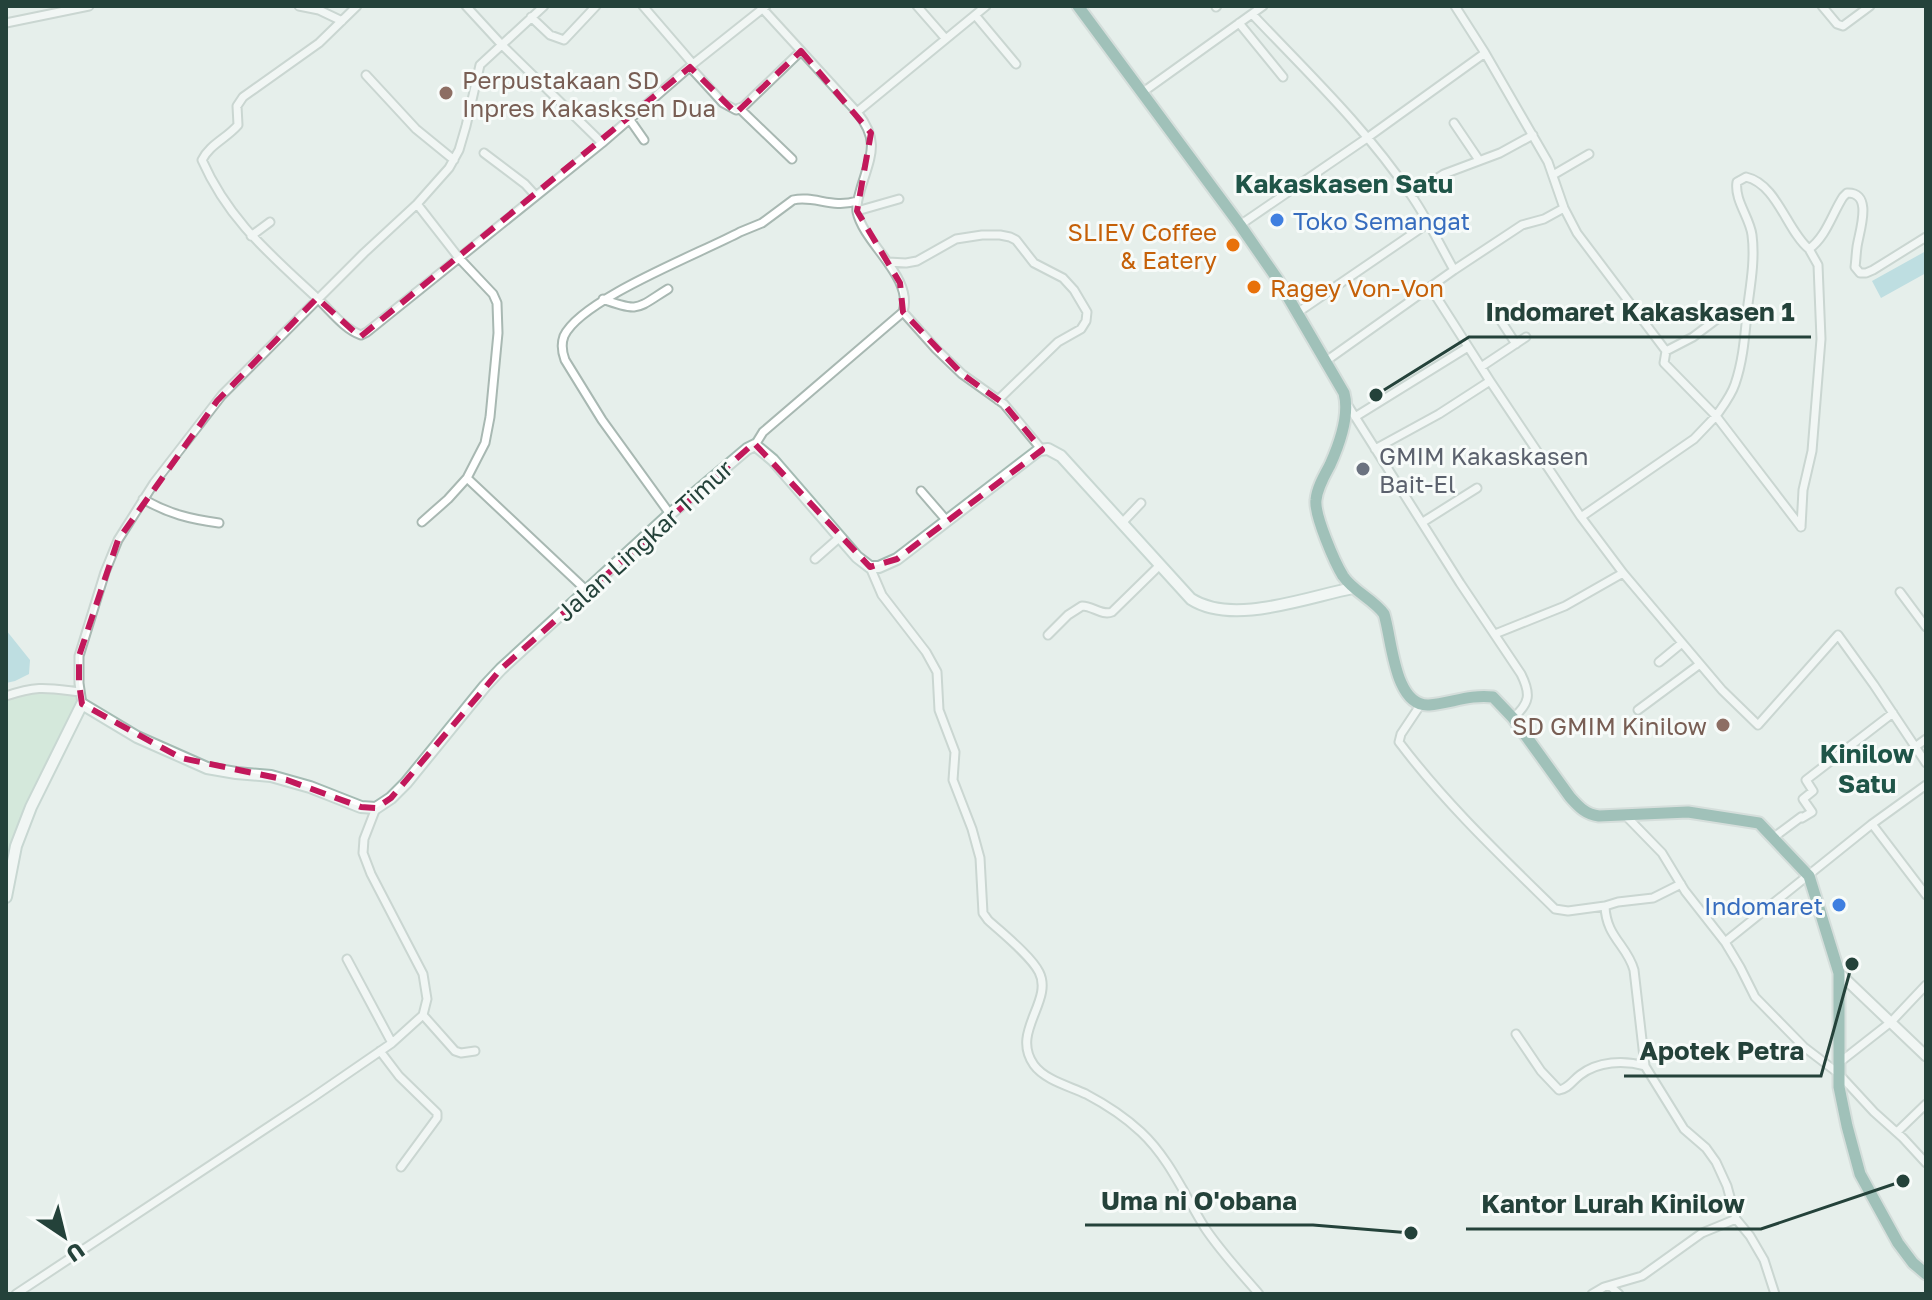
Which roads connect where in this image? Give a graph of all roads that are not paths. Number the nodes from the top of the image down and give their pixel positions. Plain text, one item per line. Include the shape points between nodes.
1 (89, 6) edge
2 (299, 6) edge
3 (357, 6) edge
4 (466, 6) edge
5 (544, 6) edge
6 (596, 6) edge
7 (643, 6) edge
8 (917, 6) edge
9 (986, 6) edge
10 (1078, 6) edge
11 (1263, 6) edge
12 (1455, 6) edge
13 (1822, 6) edge
14 (1870, 6) edge
15 (763, 7) edge
16 (1252, 14) junction
17 (975, 15) junction
18 (531, 17) junction
19 (342, 21) junction
20 (6, 23) edge
21 (1239, 23) junction
22 (945, 38) junction
23 (501, 44) junction
24 (801, 51) junction
25 (1485, 53) junction
26 (1016, 64) dead end
27 (692, 65) junction
28 (366, 75) dead end
29 (1283, 77) dead end
30 (1143, 92) junction
31 (739, 108) junction
32 (857, 112) junction
33 (630, 120) junction
34 (1454, 123) dead end
35 (1533, 135) junction
36 (1367, 138) junction
37 (644, 140) dead end
38 (602, 143) junction
39 (484, 153) dead end
40 (1589, 154) dead end
41 (792, 159) dead end
42 (454, 160) junction
43 (1479, 160) junction
44 (1553, 175) junction
45 (1411, 195) junction
46 (536, 196) junction
47 (899, 199) dead end
48 (857, 201) junction
49 (417, 204) junction
50 (1564, 208) junction
51 (857, 211) junction
52 (270, 222) dead end
53 (1427, 224) junction
54 (1240, 225) junction
55 (251, 236) junction
56 (1926, 237) edge
57 (1809, 249) junction
58 (459, 258) junction
59 (888, 262) junction
60 (1454, 270) junction
61 (1430, 287) junction
62 (668, 289) dead end
63 (317, 298) junction
64 (603, 299) junction
65 (903, 312) junction
66 (1297, 313) junction
67 (1721, 316) dead end
68 (1501, 321) dead end
69 (1526, 337) dead end
70 (1516, 344) junction
71 (1468, 347) junction
72 (1666, 351) junction
73 (1326, 361) junction
74 (1481, 367) junction
75 (1490, 381) junction
76 (998, 400) junction
77 (1347, 404) junction
78 (1716, 416) junction
79 (1355, 417) junction
80 (755, 445) junction
81 (1375, 449) junction
82 (1042, 450) junction
83 (467, 478) junction
84 (1477, 488) dead end
85 (921, 491) dead end
86 (143, 499) junction
87 (1141, 503) dead end
88 (670, 514) junction
89 (1581, 517) junction
90 (947, 521) junction
91 (422, 522) dead end
92 (1423, 522) junction
93 (219, 523) dead end
94 (1122, 523) junction
95 (840, 537) junction
96 (815, 559) dead end
97 (1160, 565) junction
98 (870, 567) junction
99 (1623, 573) junction
100 (1353, 588) junction
101 (586, 590) junction
102 (1900, 592) dead end
103 (1926, 627) edge
104 (1495, 634) junction
105 (1048, 635) dead end
106 (1682, 643) junction
107 (1659, 662) dead end
108 (1700, 664) junction
109 (80, 692) junction
110 (6, 696) edge
111 (82, 704) junction
112 (1421, 704) junction
113 (1638, 710) dead end
114 (1893, 713) junction
115 (1513, 718) junction
116 (1926, 739) edge
117 (1915, 747) junction
118 (1926, 763) edge
119 (1926, 785) edge
120 (376, 808) junction
121 (1623, 814) junction
122 (1872, 824) junction
123 (1774, 837) junction
124 (1809, 876) junction
125 (1681, 884) junction
126 (1926, 895) edge
127 (6, 897) edge
128 (1605, 906) junction
129 (1725, 942) junction
130 (347, 959) dead end
131 (1839, 973) junction
132 (1926, 985) edge
133 (423, 1015) junction
134 (1891, 1022) junction
135 (1516, 1034) dead end
136 (392, 1043) junction
137 (380, 1051) junction
138 (475, 1051) dead end
139 (1926, 1056) edge
140 (1645, 1066) junction
141 (1839, 1067) junction
142 (1926, 1104) edge
143 (1897, 1132) junction
144 (1926, 1163) edge
145 (401, 1167) dead end
146 (1736, 1219) junction
147 (1926, 1274) edge
148 (1610, 1286) junction
149 (16, 1294) edge
150 (1259, 1294) edge
151 (1592, 1294) edge
152 (1619, 1294) edge
153 (1775, 1294) edge

1 - 20 street
2 - 19 street
3 - 19 street
4 - 23 street
5 - 18 street
6 - 18 street via 564,40
7 - 27 street
8 - 22 street
9 - 17 street
10 - 30 highway
11 - 16 street
12 - 25 street
13 - 14 street via 1843,26
15 - 24 street
15 - 27 street
16 - 21 street
16 - 36 street
17 - 22 street
17 - 26 street
18 - 23 street
19 - 55 street via 243,97 237,106 238,125 203,157 229,208
21 - 29 street
21 - 30 street
22 - 32 street
23 - 38 street
23 - 42 street via 478,69
24 - 31 street
24 - 32 street
25 - 35 street
25 - 36 street
27 - 31 street via 723,103
27 - 33 street
28 - 42 street via 416,129
30 - 54 highway
31 - 41 street
32 - 48 street via 872,137
33 - 37 street
33 - 38 street
34 - 43 street
35 - 43 street
35 - 44 street
36 - 45 street
36 - 54 street
38 - 46 street
39 - 46 street
40 - 44 street
42 - 49 street
43 - 45 street
44 - 50 street
45 - 53 street
46 - 58 street
47 - 51 street
48 - 51 street
48 - 64 street via 797,199 756,227
49 - 58 street
49 - 63 street
50 - 60 street via 1522,225
50 - 72 street
51 - 59 street
52 - 55 street
53 - 60 street
53 - 66 street
54 - 66 highway
55 - 63 street
56 - 57 street via 1860,273 1855,267 1863,206 1851,192
57 - 78 street via 1756,181 1746,177 1737,182 1752,234 1752,273 1743,356 1731,394
57 - 78 street via 1818,265 1821,339 1801,527
58 - 63 street via 361,335
58 - 83 street via 493,294 499,319 485,443
59 - 65 street via 900,283
59 - 76 street via 917,261 956,239 1000,235 1016,240 1034,263 1069,283 1087,312 1084,325 1058,342
60 - 61 street
61 - 71 street
61 - 73 street
62 - 64 street via 632,308
63 - 86 street via 217,401
64 - 88 street via 565,335 565,360
65 - 76 street via 962,374
65 - 80 street via 763,432
66 - 73 highway
67 - 72 street
68 - 70 street
69 - 70 street
70 - 74 street
71 - 74 street
71 - 79 street
72 - 78 street via 1664,363
73 - 77 highway
74 - 75 street
75 - 81 street
75 - 89 street
76 - 82 street
77 - 79 street
77 - 100 highway via 1336,451 1317,492 1316,510 1340,570
78 - 89 street via 1694,439
79 - 81 street
80 - 88 main road, Jalan Lingkar Timur
80 - 95 main road, Jalan Lingkar Timur
81 - 92 street
82 - 90 main road
82 - 94 main road via 1061,456
83 - 91 street
83 - 101 street
84 - 92 street
85 - 90 street
86 - 93 street via 182,517
86 - 109 street via 105,572 79,656
87 - 94 street
88 - 101 main road, Jalan Lingkar Timur
89 - 99 street
90 - 98 main road via 897,559
92 - 104 street
94 - 97 main road
95 - 96 street
95 - 98 main road, Jalan Lingkar Timur
97 - 100 main road via 1197,603 1229,611
97 - 105 street via 1112,612 1082,606
98 - 150 street via 882,595 937,672 939,710 955,752 953,780 980,858 983,913 1040,974 1043,990 1027,1035 1030,1058 1043,1074 1125,1118 1148,1139 1205,1228
99 - 104 street via 1565,606
99 - 106 street
100 - 112 highway via 1384,614 1402,686
101 - 120 main road, Jalan Lingkar Timur via 485,686 406,783
102 - 103 street
104 - 115 street via 1528,686 1525,707
106 - 107 street
106 - 108 street
108 - 113 street
108 - 114 street via 1758,725 1838,635
109 - 110 street via 40,687
109 - 111 street
111 - 120 main road via 137,737 207,768 271,776
111 - 127 main road via 31,807 16,846
112 - 115 highway via 1488,696
112 - 128 street via 1398,740 1450,803 1555,909
114 - 117 street
114 - 123 street via 1806,780 1813,791 1803,799 1812,812
115 - 121 highway via 1580,808 1599,816
116 - 117 street
117 - 118 street
119 - 122 street
120 - 133 street via 363,853 423,974
121 - 123 highway via 1688,812 1751,820
121 - 125 street via 1662,853
122 - 124 street
122 - 126 street
123 - 124 highway
124 - 129 street
124 - 131 highway
125 - 128 street via 1653,898
125 - 129 street
128 - 140 street via 1607,923 1634,970
129 - 141 street via 1755,997 1804,1047
130 - 136 street
131 - 134 street
131 - 141 highway
132 - 134 street
133 - 136 street
133 - 138 street via 455,1051
134 - 139 street
134 - 141 street
135 - 140 street via 1559,1090 1593,1067 1624,1062
136 - 137 street
137 - 145 street via 437,1113
137 - 149 street
140 - 146 street via 1684,1129 1716,1162
141 - 143 street
141 - 147 highway via 1860,1174 1898,1243
142 - 143 street
143 - 144 street
146 - 148 street via 1702,1233 1642,1276
146 - 153 street via 1764,1260
148 - 151 street
148 - 152 street

